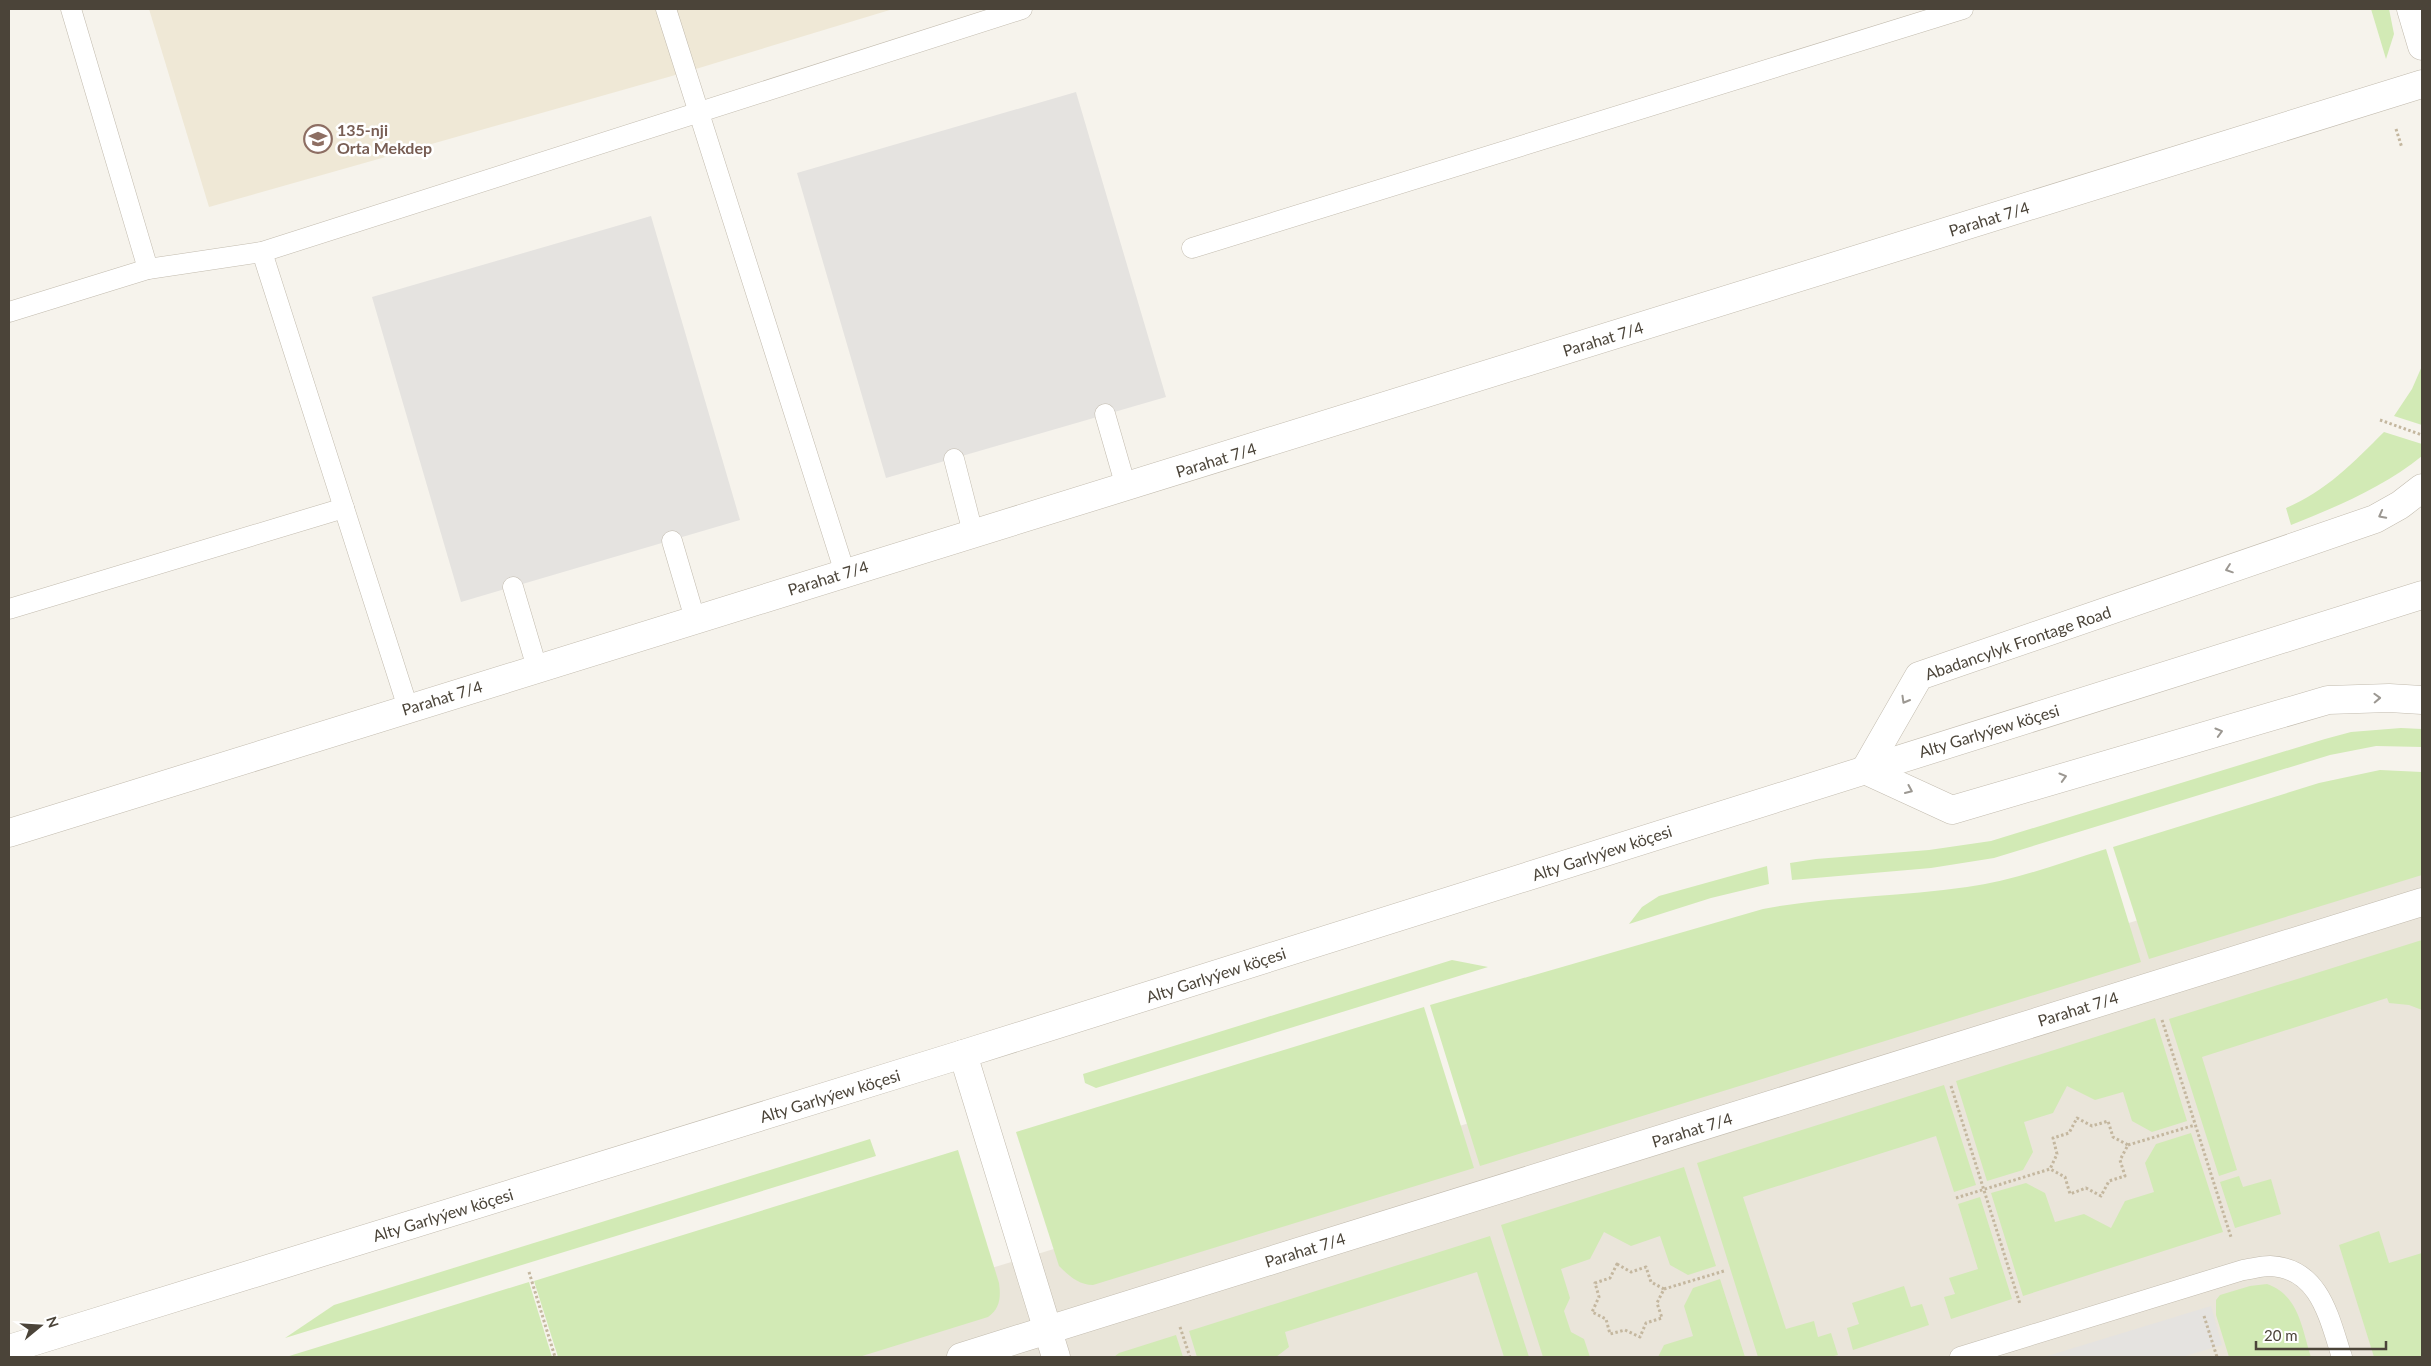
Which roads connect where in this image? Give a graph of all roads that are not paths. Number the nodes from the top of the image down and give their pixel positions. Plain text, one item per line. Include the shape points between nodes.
1 (71, 9) edge
2 (666, 9) edge
3 (1022, 9) edge
4 (1963, 9) edge
5 (2411, 9) edge
6 (2422, 46) edge
7 (2422, 84) edge
8 (699, 112) junction
9 (1192, 248) dead end
10 (262, 252) junction
11 (148, 269) junction
12 (9, 312) edge
13 (1105, 414) dead end
14 (954, 458) dead end
15 (1126, 487) junction
16 (2422, 488) edge
17 (344, 508) junction
18 (973, 533) junction
19 (672, 540) dead end
20 (844, 573) junction
21 (513, 587) dead end
22 (2422, 595) edge
23 (9, 608) edge
24 (695, 619) junction
25 (537, 668) junction
26 (2422, 700) edge
27 (408, 708) junction
28 (1865, 770) junction
29 (9, 833) edge
30 (2422, 902) edge
31 (963, 1054) junction
32 (1048, 1330) junction
33 (9, 1349) edge
34 (961, 1357) edge
35 (1056, 1357) edge
36 (1960, 1357) edge
37 (2342, 1357) edge

1 - 11 lane
2 - 8 lane
3 - 8 lane
4 - 9 lane
5 - 6 street
7 - 15 street, Parahat 7/4
8 - 10 lane
8 - 20 lane
10 - 11 lane
10 - 17 lane
11 - 12 lane
13 - 15 lane
14 - 18 lane
15 - 18 street, Parahat 7/4
16 -> 28 street, Abadancylyk Frontage Road via 2375,519 1919,676
17 - 23 lane
17 - 27 lane
18 - 20 street, Parahat 7/4
19 - 24 lane
20 - 24 street, Parahat 7/4
21 - 25 lane
22 - 28 street, Alty Garlyýew köçesi
24 - 25 street, Parahat 7/4
25 - 27 street, Parahat 7/4
28 -> 26 street via 1952,810 2328,700
27 - 29 street, Parahat 7/4
28 - 31 street, Alty Garlyýew köçesi
30 - 32 street, Parahat 7/4
31 - 32 street
31 - 33 street, Alty Garlyýew köçesi
32 - 34 street, Parahat 7/4
32 - 35 street
36 - 37 lane via 2243,1270 2269,1266 2289,1269 2303,1276 2319,1295

